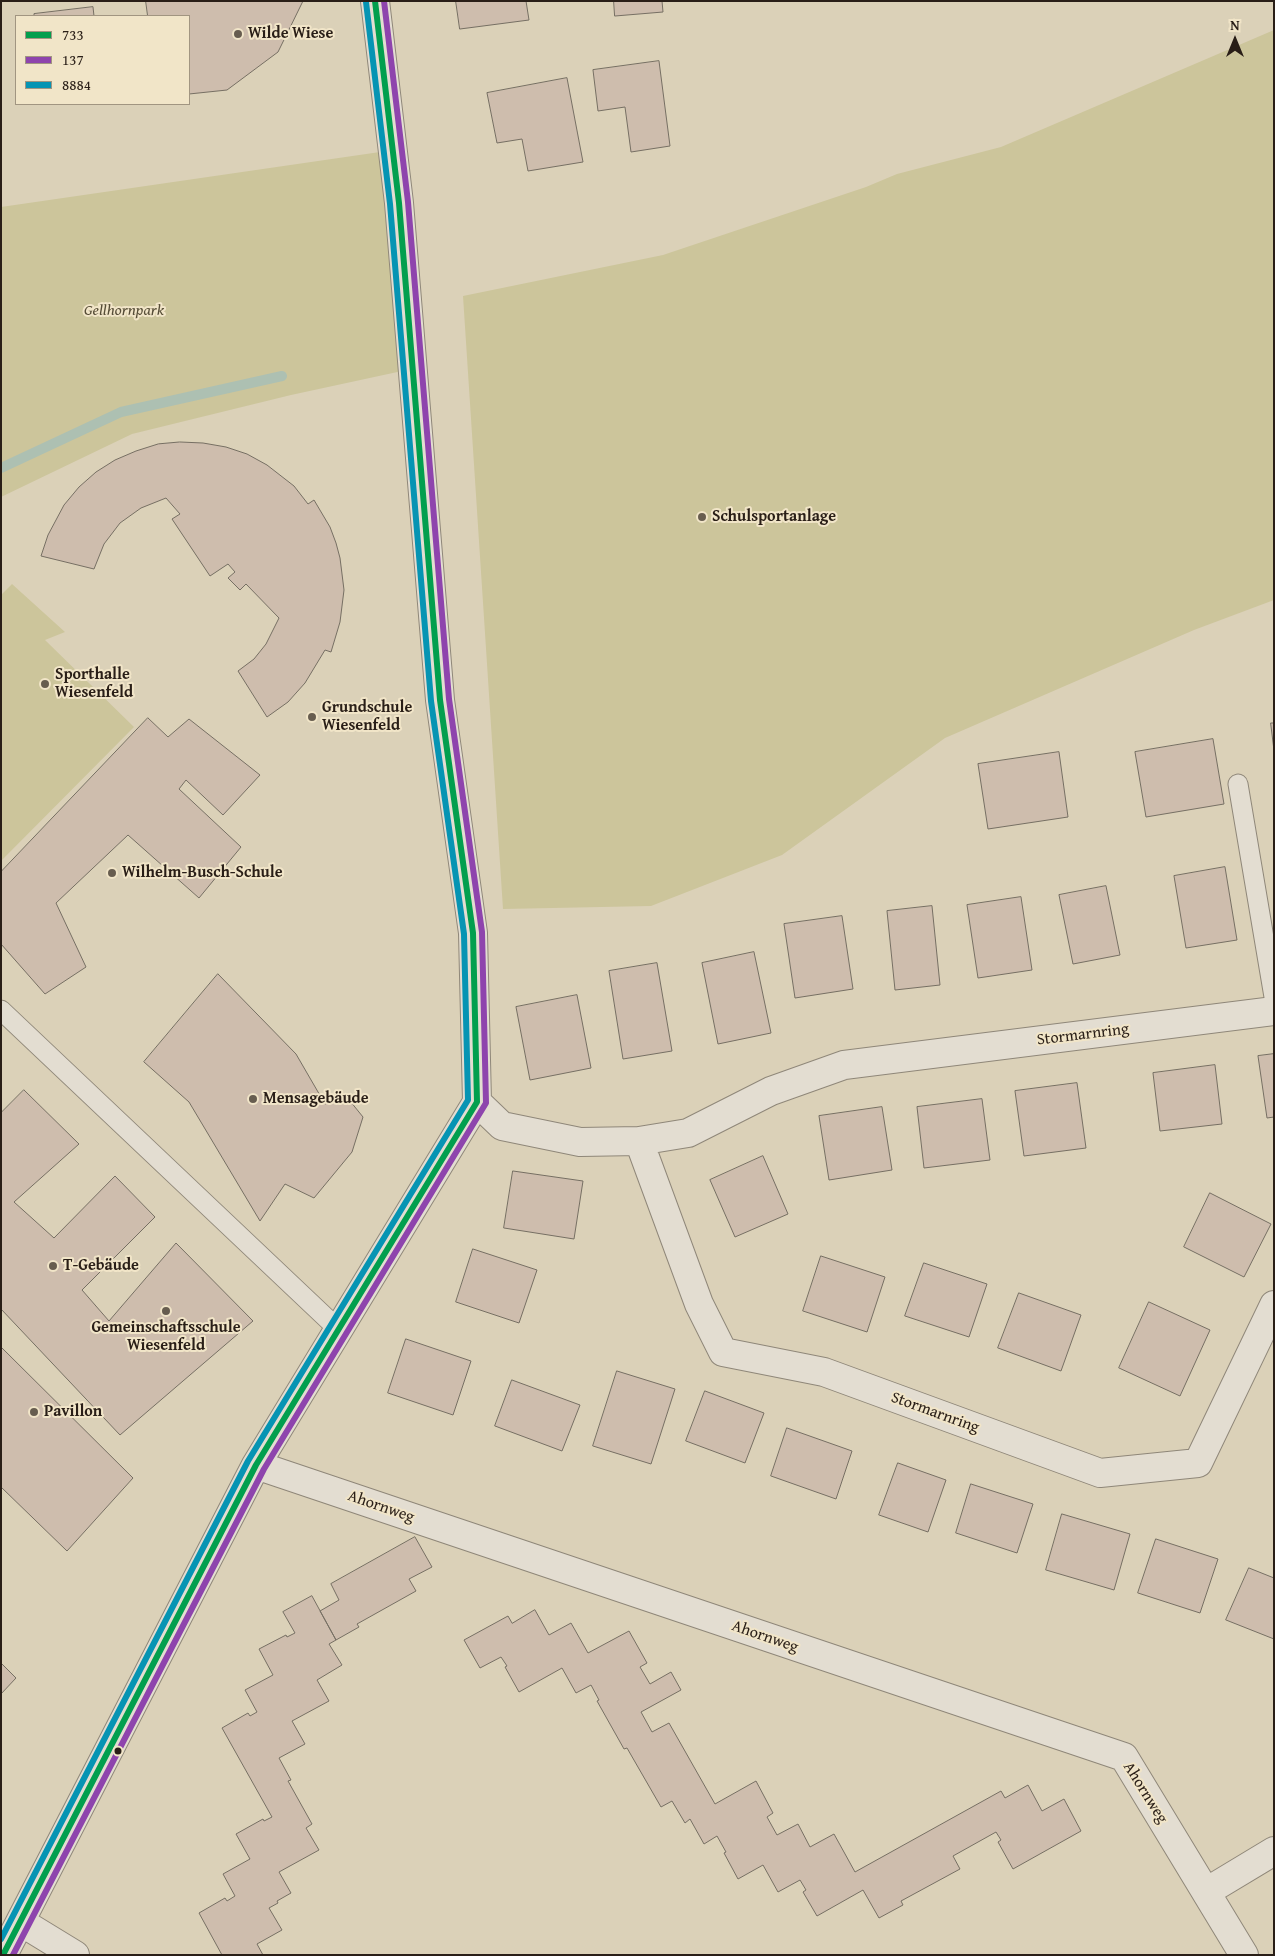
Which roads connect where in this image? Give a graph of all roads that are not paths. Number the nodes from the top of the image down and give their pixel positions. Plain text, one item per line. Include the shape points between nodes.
1 (375, 1) edge
2 (1238, 784) dead end
3 (1274, 997) edge
4 (1, 1010) edge
5 (1274, 1012) edge
6 (477, 1102) junction
7 (639, 1142) junction
8 (1274, 1305) edge
9 (339, 1330) junction
10 (256, 1465) junction
11 (1274, 1852) edge
12 (1206, 1892) junction
13 (21, 1922) junction
14 (3, 1955) edge
15 (75, 1955) edge
16 (1244, 1955) edge

1 - 6 street via 399,203 440,700 473,934
2 - 3 lane
4 - 9 lane
5 - 7 street, Stormarnring via 844,1066 771,1091 688,1133
6 - 7 street, Stormarnring via 502,1126 580,1142
6 - 9 street
7 - 8 street, Stormarnring via 698,1304 723,1352 824,1372 1100,1473 1198,1462
9 - 10 street
10 - 12 street, Ahornweg via 1124,1757
10 - 13 street
11 - 12 street
12 - 16 street, Ahornweg
13 - 14 street
13 - 15 street

